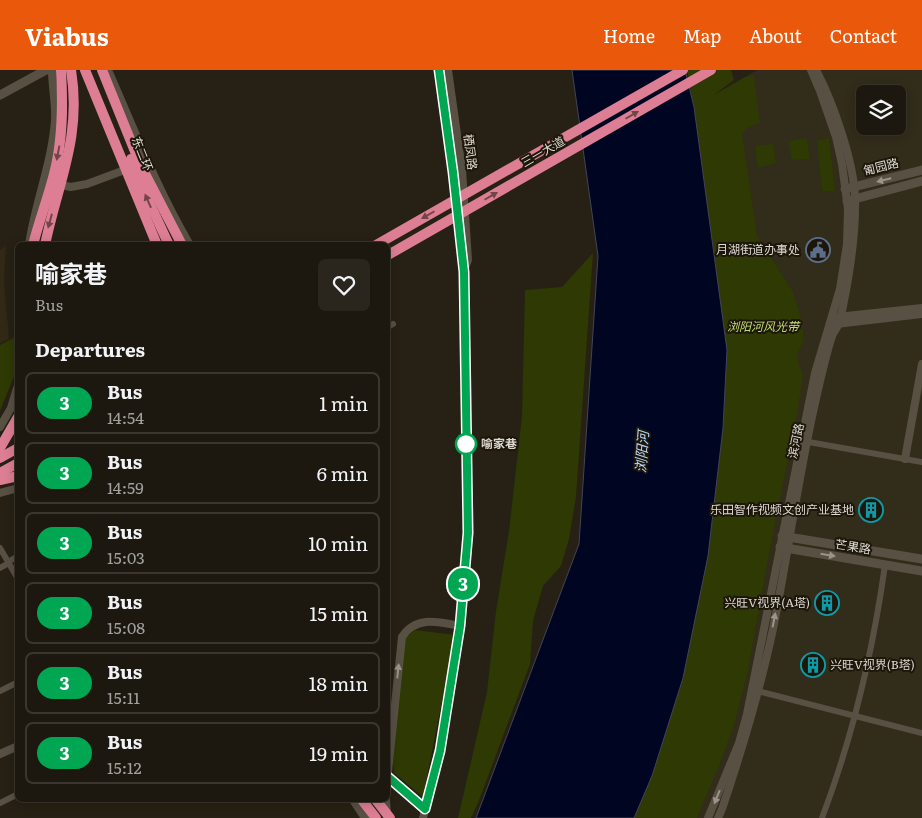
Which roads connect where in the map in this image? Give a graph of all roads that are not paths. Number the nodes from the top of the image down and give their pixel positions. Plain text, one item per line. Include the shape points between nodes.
1 (34, 70) edge
2 (46, 70) edge
3 (52, 70) edge
4 (61, 70) edge
5 (71, 70) edge
6 (85, 70) edge
7 (95, 70) edge
8 (102, 70) edge
9 (108, 70) edge
10 (439, 70) edge
11 (448, 70) edge
12 (683, 70) edge
13 (711, 70) edge
14 (810, 70) edge
15 (816, 70) edge
16 (0, 88) edge
17 (0, 95) edge
18 (143, 163) junction
19 (922, 170) edge
20 (922, 181) edge
21 (43, 182) junction
22 (849, 188) junction
23 (851, 200) junction
24 (29, 242) edge
25 (34, 242) edge
26 (46, 242) edge
27 (156, 242) edge
28 (168, 242) edge
29 (180, 242) edge
30 (188, 242) edge
31 (381, 242) edge
32 (390, 254) edge
33 (464, 272) junction
34 (922, 308) edge
35 (922, 314) edge
36 (840, 320) junction
37 (830, 321) junction
38 (922, 364) edge
39 (15, 393) edge
40 (15, 422) edge
41 (0, 427) edge
42 (804, 442) junction
43 (2, 445) edge
44 (15, 450) edge
45 (0, 458) edge
46 (905, 459) junction
47 (922, 462) edge
48 (15, 465) edge
49 (0, 473) edge
50 (15, 477) edge
51 (0, 480) edge
52 (15, 489) edge
53 (0, 493) edge
54 (786, 536) junction
55 (0, 548) edge
56 (784, 548) junction
57 (15, 558) edge
58 (922, 559) edge
59 (8, 562) junction
60 (885, 565) junction
61 (0, 568) edge
62 (922, 571) edge
63 (15, 575) edge
64 (460, 626) junction
65 (15, 684) edge
66 (755, 690) junction
67 (0, 691) edge
68 (855, 716) junction
69 (922, 733) edge
70 (15, 747) edge
71 (390, 753) edge
72 (0, 754) edge
73 (390, 779) edge
74 (15, 796) edge
75 (354, 802) edge
76 (364, 802) edge
77 (378, 802) edge
78 (386, 802) edge
79 (0, 803) edge
80 (425, 809) junction
81 (389, 816) edge
82 (365, 818) edge
83 (376, 818) edge
84 (423, 818) edge
85 (708, 818) edge
86 (718, 818) edge
87 (822, 818) edge

1 - 16 main road
2 - 17 main road
3 - 21 street via 55,120
4 -> 25 highway via 60,143
5 -> 26 highway via 74,99 72,139
6 - 27 highway
28 -> 7 highway, 东二环
8 - 18 highway
9 - 18 street
10 - 33 street, 栖凤路
11 - 33 street, 栖凤路 via 462,170 468,260
12 -> 31 highway, 三一大道
32 -> 13 highway, 三一大道
14 - 22 street, 滨河路 via 836,137
15 - 22 street, 滨河路 via 826,90 849,161
18 - 21 street via 71,188
18 - 29 highway via 145,175
18 - 30 street
19 -> 22 main road, 匍园路
20 - 23 main road, 匍园路
21 - 24 street
22 - 23 street, 滨河路
23 - 36 street, 滨河路 via 855,231
23 - 37 street, 滨河路 via 848,244
33 - 64 street via 468,533
34 - 36 street
35 - 36 street
36 - 37 street
36 - 42 street, 滨河路 via 833,334
37 - 42 street, 滨河路 via 815,373
38 - 46 street
39 - 41 street
40 - 43 highway
42 - 46 street
42 - 54 street, 滨河路 via 793,514
44 - 45 highway
46 - 47 street
48 - 49 highway
50 - 51 highway
52 - 53 street
54 - 56 street, 滨河路
54 - 58 main road, 芒果路
55 - 59 street
56 -> 60 main road, 芒果路
56 - 66 street, 滨河路
57 - 59 street
59 - 61 street
59 - 63 street
60 - 62 main road, 芒果路
60 - 68 street
71 -> 64 street via 402,637 407,630 426,621
64 - 80 street via 440,751
65 - 67 street
66 - 68 street
66 -> 85 street, 滨河路 via 739,743
66 - 86 street, 滨河路 via 746,737
68 - 69 street
68 - 87 street via 839,775
70 - 72 street
73 - 80 street
74 - 79 street
75 - 82 street
76 - 83 highway
77 - 81 highway
78 - 81 street
80 - 84 street

